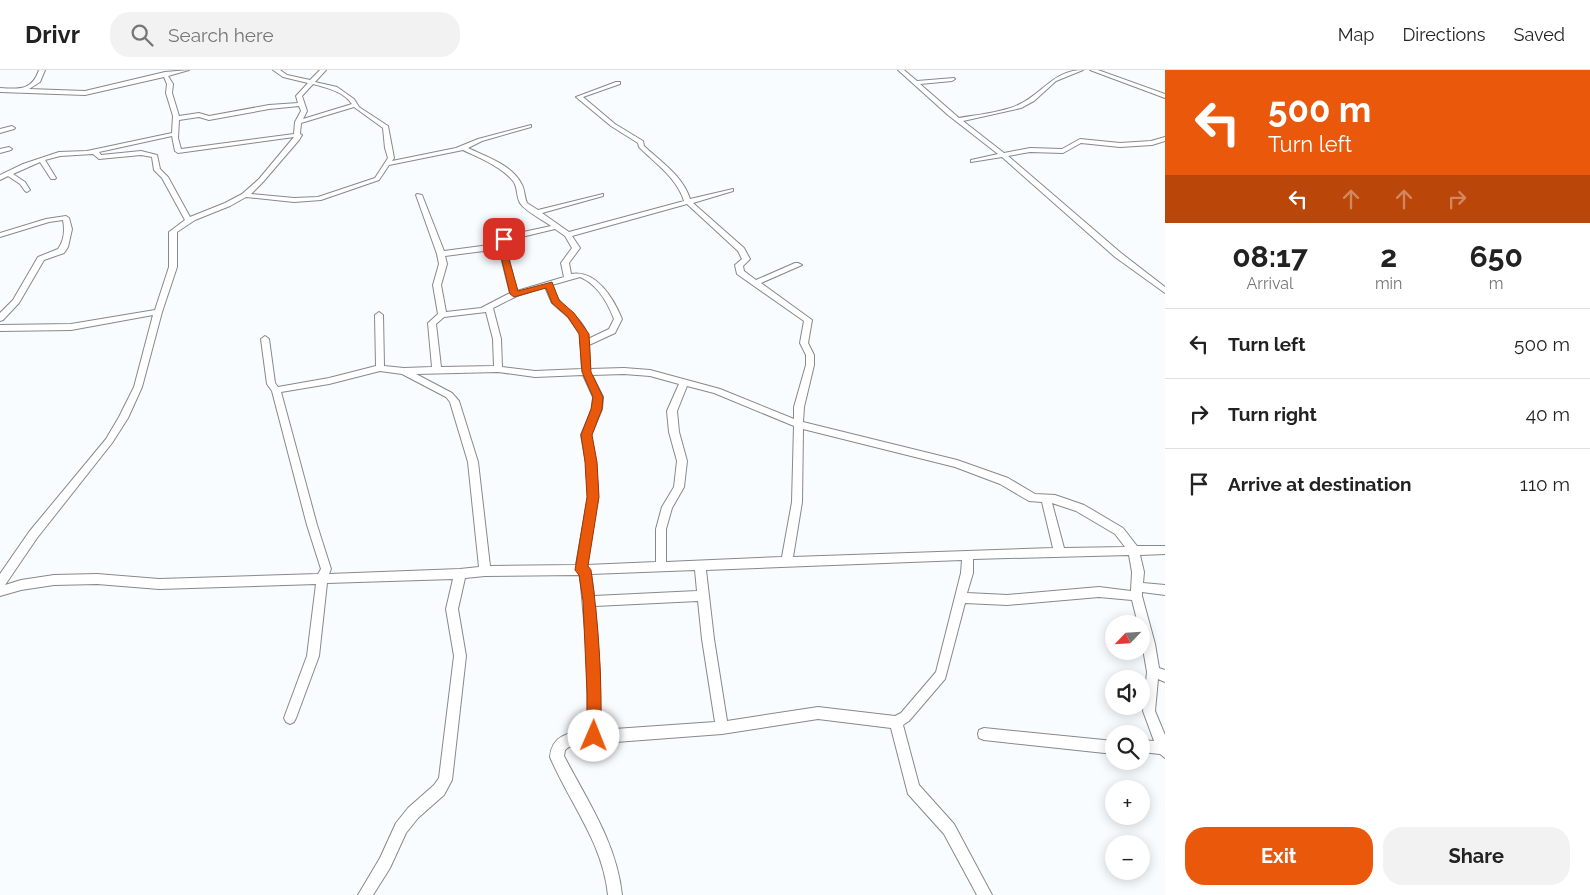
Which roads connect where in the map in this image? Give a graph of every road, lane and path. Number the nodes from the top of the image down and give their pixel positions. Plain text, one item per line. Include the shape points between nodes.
1 (42, 70) edge
2 (186, 70) edge
3 (276, 70) edge
4 (323, 70) edge
5 (902, 70) edge
6 (1080, 70) edge
7 (1093, 70) edge
8 (165, 74) junction
9 (952, 80) dead end
10 (312, 81) junction
11 (618, 83) dead end
12 (917, 84) junction
13 (0, 90) edge
14 (10, 90) junction
15 (22, 91) junction
16 (0, 95) edge
17 (1165, 96) edge
18 (302, 104) junction
19 (356, 105) junction
20 (177, 118) junction
21 (960, 120) junction
22 (298, 122) junction
23 (528, 126) dead end
24 (12, 128) dead end
25 (0, 131) edge
26 (175, 134) junction
27 (299, 135) junction
28 (1165, 139) edge
29 (463, 148) junction
30 (9, 149) dead end
31 (0, 151) edge
32 (95, 152) junction
33 (1003, 155) junction
34 (42, 160) junction
35 (973, 160) dead end
36 (387, 164) junction
37 (9, 174) junction
38 (0, 178) edge
39 (53, 178) dead end
40 (27, 190) dead end
41 (731, 190) dead end
42 (246, 195) junction
43 (419, 195) dead end
44 (601, 195) dead end
45 (687, 201) junction
46 (536, 213) junction
47 (190, 221) junction
48 (557, 227) junction
49 (568, 235) junction
50 (0, 236) edge
51 (500, 245) junction
52 (441, 254) junction
53 (798, 265) dead end
54 (569, 277) junction
55 (754, 283) junction
56 (548, 284) junction
57 (1165, 291) edge
58 (514, 294) junction
59 (488, 308) junction
60 (158, 312) junction
61 (379, 315) dead end
62 (442, 315) junction
63 (0, 318) edge
64 (0, 328) edge
65 (265, 339) dead end
66 (586, 343) junction
67 (380, 368) junction
68 (498, 370) junction
69 (404, 371) junction
70 (437, 371) junction
71 (586, 372) junction
72 (684, 382) junction
73 (276, 390) junction
74 (798, 424) junction
75 (1046, 499) junction
76 (1165, 550) edge
77 (1134, 551) junction
78 (1060, 553) junction
79 (968, 555) junction
80 (786, 563) junction
81 (700, 565) junction
82 (661, 566) junction
83 (583, 570) junction
84 (485, 571) junction
85 (460, 574) junction
86 (322, 578) junction
87 (0, 584) edge
88 (1165, 590) edge
89 (0, 591) edge
90 (1136, 591) junction
91 (704, 596) junction
92 (960, 598) junction
93 (589, 601) junction
94 (1159, 674) edge
95 (290, 718) dead end
96 (896, 722) junction
97 (722, 728) junction
98 (984, 734) dead end
99 (594, 736) junction
100 (1105, 747) edge
101 (1150, 747) edge
102 (1164, 749) edge
103 (365, 895) edge
104 (615, 895) edge
105 (986, 895) edge

1 - 15 street via 35,84
2 - 8 street
3 - 10 street via 285,76
4 - 10 street
5 - 12 street
6 - 21 street via 1054,80 1019,107
7 - 17 street
8 - 15 street via 85,93
8 - 20 street
9 - 12 street
10 - 18 street via 299,96
10 - 19 street via 335,88
11 - 45 street via 578,97 641,142 683,188
12 - 21 street
13 - 14 street
14 - 15 street
14 - 16 street
18 - 20 street via 209,118 200,115
18 - 22 street via 304,110
19 - 22 street
19 - 36 street via 387,128 392,158
20 - 26 street
21 - 33 street
22 - 27 street
23 - 29 street
24 - 25 street
26 - 27 street via 176,149 181,152
26 - 32 street
27 - 42 street via 263,181
28 - 33 street via 1120,145 1080,141 1063,151 1030,150
29 - 36 street
29 - 46 street via 516,181 520,198
30 - 31 street
32 - 34 street
32 - 47 street via 99,157 141,153 155,156 158,170
33 - 35 street
33 - 57 street via 1118,255
34 - 37 street
34 - 39 street
36 - 42 street via 377,179 319,199
37 - 38 street
37 - 40 street via 23,183
41 - 45 street
42 - 47 street
43 - 52 street
44 - 46 street
45 - 49 street
45 - 55 street via 742,250 746,259 738,269
46 - 48 street
47 - 60 street via 178,226 171,236 173,268
48 - 49 street
48 - 51 street via 507,238
49 - 54 street via 577,245 565,263
50 - 63 street via 48,220 66,218 68,229 64,247 41,259 16,301
51 - 52 street
51 - 58 street
52 - 62 street via 437,285
53 - 55 street
54 - 56 street
54 - 66 street via 580,275 586,278 608,298 618,319 612,331
55 - 74 street via 808,320 804,342 810,355 810,365
56 - 58 street
56 - 66 street via 555,301 571,315
58 - 59 street
59 - 62 street
59 - 68 street via 497,339
60 - 64 street via 72,327
60 - 87 street via 138,387 123,418 109,441 12,562
61 - 67 street
62 - 70 street via 432,323
65 - 73 street via 271,384
66 - 71 street
67 - 69 street
67 - 73 street
68 - 70 street
68 - 71 street via 535,374
69 - 70 street
69 - 84 street via 449,395 454,401 473,462
71 - 72 street via 650,373
71 - 83 street via 598,402 586,435 593,497
72 - 74 street via 717,391
72 - 82 street via 672,411 682,461 679,487 667,507 661,528
73 - 86 street via 326,569
74 - 75 street via 957,464 998,478 1033,498
74 - 80 street via 799,487
75 - 77 street via 1080,508 1110,525 1125,537
75 - 78 street
76 - 77 street
77 - 78 street
77 - 90 street via 1138,572
78 - 79 street
79 - 80 street
79 - 92 street
80 - 81 street
81 - 82 street
81 - 91 street
82 - 83 street
83 - 84 street
83 - 93 street
84 - 85 street
85 - 86 street
85 - 103 street via 452,609 460,656 445,780 440,790 400,828 385,863
86 - 89 street via 158,584 98,579 54,580
86 - 95 street via 313,656
88 - 90 street
90 - 92 street via 1007,600
90 - 94 street
91 - 93 street
91 - 97 street
92 - 96 street via 952,642 941,676
93 - 99 street
94 - 102 street via 1149,711
96 - 97 street via 818,713
96 - 105 street via 913,789 949,829
97 - 99 street
98 - 100 street
99 - 104 street via 566,741 558,748 557,757 597,834 611,869
101 - 102 street

